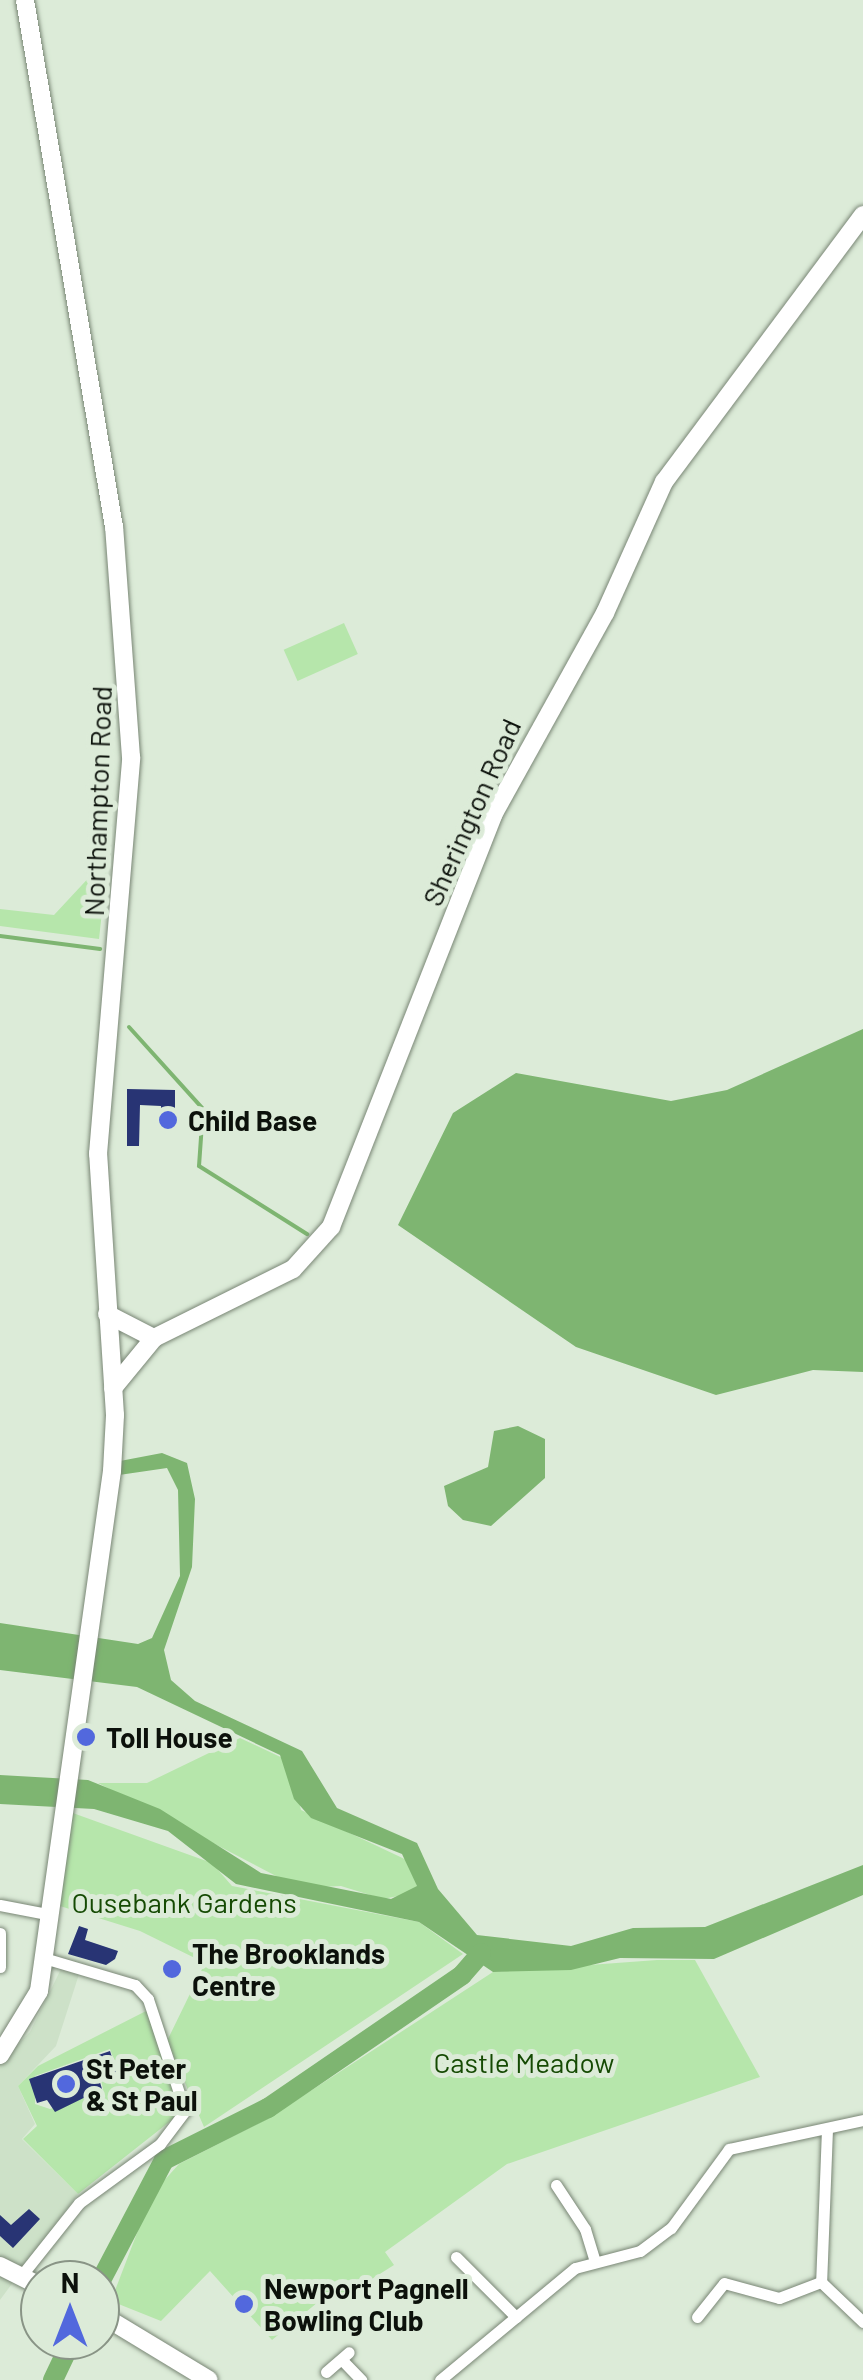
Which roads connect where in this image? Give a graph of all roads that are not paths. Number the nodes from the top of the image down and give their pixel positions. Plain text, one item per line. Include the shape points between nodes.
1 (25, 0) edge
2 (863, 215) edge
3 (107, 1314) junction
4 (154, 1338) junction
5 (113, 1388) junction
6 (0, 1905) edge
7 (52, 1915) junction
8 (0, 1933) edge
9 (44, 1958) junction
10 (0, 1967) edge
11 (0, 2054) edge
12 (863, 2120) edge
13 (828, 2129) junction
14 (556, 2185) dead end
15 (456, 2257) dead end
16 (46, 2260) edge
17 (594, 2262) junction
18 (821, 2282) junction
19 (516, 2317) junction
20 (696, 2317) dead end
21 (863, 2322) edge
22 (120, 2324) edge
23 (326, 2372) dead end
24 (209, 2380) edge
25 (361, 2380) edge
26 (440, 2380) edge

1 - 3 main road, Northampton Road via 114,527 128,672 128,848 98,1154
2 - 4 main road, Sherington Road via 664,482 606,613 493,815 332,1227 293,1269
3 - 4 main road
3 - 5 main road, Northampton Road
4 - 5 main road, Sherington Road
5 - 7 main road, Northampton Road via 112,1471
6 - 7 street
7 - 9 main road, Northampton Road
8 - 10 street
9 - 11 main road, Northampton Road via 24,2024
9 - 16 street via 136,1986 171,2058 185,2111 176,2128 80,2204
12 - 13 street
13 - 17 street via 730,2149 671,2228 640,2251
13 - 18 street
14 - 17 street via 585,2229
15 - 19 street
17 - 19 street via 575,2268
18 - 20 street via 780,2298 724,2283
18 - 21 street
19 - 26 street
22 - 24 main road
23 - 25 street via 346,2356

